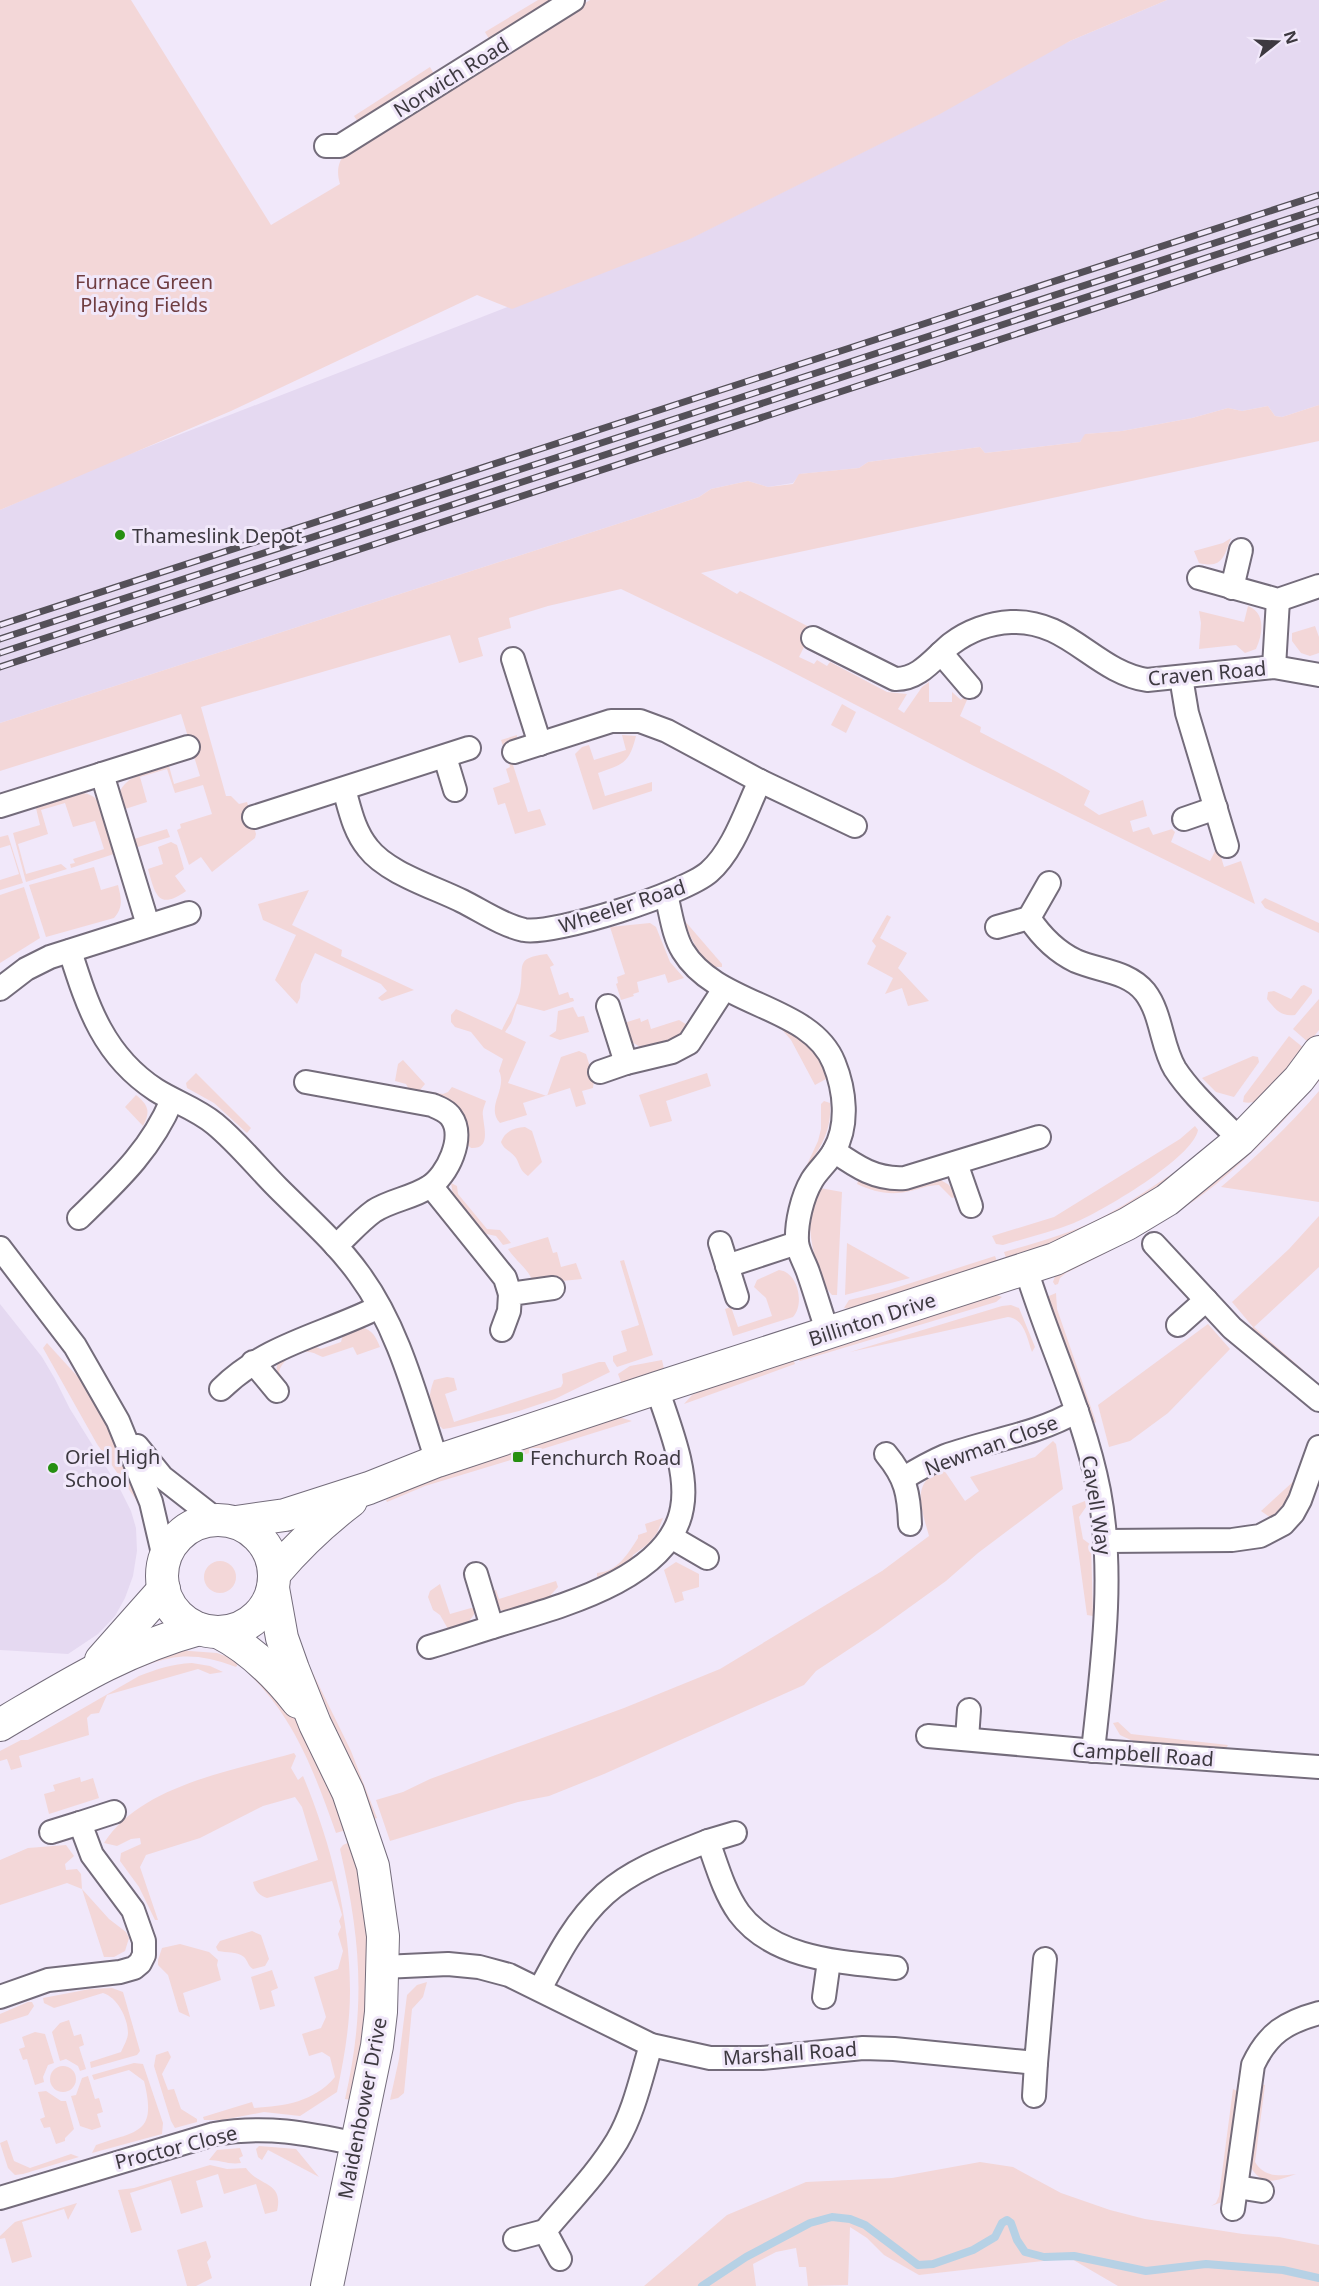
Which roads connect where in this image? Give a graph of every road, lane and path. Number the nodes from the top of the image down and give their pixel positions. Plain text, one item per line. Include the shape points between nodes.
1 (573, 0) edge
2 (326, 146) dead end
3 (1241, 550) dead end
4 (1199, 578) dead end
5 (1319, 586) edge
6 (1232, 588) junction
7 (1278, 600) junction
8 (813, 638) dead end
9 (941, 653) junction
10 (513, 659) dead end
11 (1274, 667) junction
12 (1319, 675) edge
13 (1181, 677) junction
14 (970, 687) dead end
15 (540, 744) junction
16 (189, 747) dead end
17 (470, 748) dead end
18 (514, 752) dead end
19 (445, 756) junction
20 (102, 774) junction
21 (760, 781) junction
22 (344, 789) junction
23 (455, 790) dead end
24 (0, 806) edge
25 (1216, 808) junction
26 (254, 816) dead end
27 (1184, 819) dead end
28 (855, 826) dead end
29 (1227, 846) dead end
30 (1049, 883) dead end
31 (666, 895) junction
32 (189, 913) dead end
33 (1029, 918) junction
34 (148, 925) junction
35 (997, 927) dead end
36 (70, 951) junction
37 (0, 989) edge
38 (724, 989) junction
39 (608, 1006) dead end
40 (1319, 1052) edge
41 (626, 1063) junction
42 (600, 1072) dead end
43 (306, 1082) dead end
44 (172, 1100) junction
45 (1039, 1137) dead end
46 (1240, 1140) junction
47 (834, 1151) junction
48 (956, 1163) junction
49 (431, 1186) junction
50 (971, 1206) dead end
51 (79, 1218) dead end
52 (720, 1243) dead end
53 (797, 1244) junction
54 (1154, 1244) dead end
55 (336, 1246) junction
56 (0, 1248) edge
57 (727, 1266) junction
58 (1026, 1269) junction
59 (553, 1288) dead end
60 (510, 1294) junction
61 (737, 1298) dead end
62 (1206, 1300) junction
63 (379, 1307) junction
64 (1178, 1325) dead end
65 (502, 1330) dead end
66 (828, 1333) junction
67 (254, 1362) junction
68 (657, 1388) junction
69 (221, 1389) dead end
70 (277, 1391) dead end
71 (1319, 1400) edge
72 (1077, 1411) junction
73 (118, 1421) junction
74 (1319, 1447) edge
75 (886, 1454) dead end
76 (437, 1461) junction
77 (904, 1478) junction
78 (369, 1488) junction
79 (1310, 1504) edge
80 (227, 1521) junction
81 (910, 1524) dead end
82 (671, 1537) junction
83 (1106, 1541) junction
84 (707, 1558) dead end
85 (476, 1574) dead end
86 (164, 1575) junction
87 (274, 1580) junction
88 (492, 1627) junction
89 (208, 1630) junction
90 (429, 1647) dead end
91 (89, 1672) junction
92 (969, 1710) dead end
93 (315, 1724) junction
94 (0, 1725) edge
95 (928, 1736) dead end
96 (967, 1739) junction
97 (1093, 1751) junction
98 (1319, 1767) edge
99 (114, 1812) dead end
100 (80, 1823) junction
101 (51, 1832) dead end
102 (735, 1833) dead end
103 (708, 1841) junction
104 (1045, 1959) dead end
105 (829, 1961) junction
106 (383, 1967) junction
107 (896, 1968) dead end
108 (540, 1989) junction
109 (824, 1997) dead end
110 (0, 1998) edge
111 (1319, 2013) edge
112 (651, 2045) junction
113 (1036, 2063) junction
114 (1034, 2096) dead end
115 (357, 2144) junction
116 (1237, 2187) junction
117 (1262, 2191) dead end
118 (0, 2198) edge
119 (1233, 2209) dead end
120 (545, 2231) junction
121 (514, 2239) dead end
122 (560, 2259) dead end
123 (327, 2286) edge

1 - 2 street, Norwich Road via 340,146
3 - 6 street
4 - 6 street
5 - 7 street
6 - 7 street
7 - 11 street
8 - 9 street, Craven Road via 895,679 915,674
9 - 13 street, Craven Road via 962,636 986,626 1025,622 1062,633 1134,678
9 - 14 street
10 - 15 street
11 - 12 street, Craven Road
11 - 13 street, Craven Road
13 - 25 street via 1185,707
15 - 18 street
15 - 21 street via 612,721 640,722 667,731
16 - 20 street
17 - 19 street
19 - 22 street
19 - 23 street
20 - 24 street
20 - 34 street
21 - 28 street
21 - 31 street, Wheeler Road via 718,862 698,880
22 - 26 street
22 - 31 street, Wheeler Road via 360,838 380,860 511,926 549,930
25 - 27 street
25 - 29 street
30 - 33 street
31 - 38 street via 683,951 707,979
32 - 34 street
33 - 35 street
33 - 46 street via 1040,934 1064,955 1123,975 1146,993 1174,1068
34 - 36 street
36 - 37 street via 26,969
36 - 44 street via 85,1000 107,1042 135,1074
38 - 41 street via 689,1043 672,1052
38 - 47 street via 791,1021 825,1047 838,1073 843,1100 842,1128
39 - 41 street
40 - 46 street, Billinton Drive via 1299,1080
41 - 42 street
43 - 49 street via 443,1110 451,1117 457,1138 441,1176
44 - 51 street via 150,1143
44 - 55 street via 216,1125
45 - 48 street
46 - 58 street, Billinton Drive via 1167,1200 1088,1244
47 - 48 street via 877,1177 890,1179
47 - 53 street via 811,1181 801,1210
48 - 50 street
49 - 55 street via 374,1211
49 - 60 street via 499,1270
52 - 57 street
53 - 57 street
53 - 66 street
54 - 62 street
55 - 63 street via 359,1273
56 - 73 street via 75,1346
57 - 61 street
58 - 66 street, Billinton Drive
58 - 72 street, Cavell Way
59 - 60 street
60 - 65 street
62 - 64 street
62 - 71 street via 1232,1328
63 - 67 street
63 - 76 street via 403,1359
66 - 68 street, Billinton Drive
67 - 69 street
67 - 70 street
68 - 76 street, Billinton Drive
68 - 82 street via 676,1450 683,1492
72 - 77 street, Newman Close via 1041,1428 945,1456
72 - 83 street, Cavell Way via 1099,1490
73 - 80 street via 162,1477
73 - 86 street via 152,1502
74 - 79 street
75 - 77 street, Newman Close
76 - 78 street, Billinton Drive
77 - 81 street, Newman Close
78 - 80 street, Billinton Drive via 285,1515
78 - 87 street, Billinton Drive via 300,1544
79 - 83 street via 1283,1524 1247,1539
80 - 86 street via 207,1521 182,1532 167,1553
80 - 87 street via 257,1535 266,1546
82 - 84 street
82 - 88 street via 650,1561 601,1590
83 - 97 street, Cavell Way via 1106,1618
85 - 88 street
86 - 89 street via 168,1600 182,1619
86 - 91 street
87 - 89 street via 266,1606 253,1620 237,1629
87 - 93 street, Maidenbower Drive via 282,1638
88 - 90 street
89 - 91 street via 154,1642
89 - 93 street, Maidenbower Drive via 228,1637 266,1666
91 - 94 street
92 - 96 street
93 - 106 street, Maidenbower Drive via 348,1792 373,1866
95 - 96 street, Campbell Road
96 - 97 street, Campbell Road
97 - 98 street, Campbell Road
99 - 100 street
100 - 101 street
100 - 110 street via 92,1856 133,1910 144,1941 144,1955 140,1963 127,1970 48,1980
102 - 103 street
103 - 105 street via 729,1895 750,1926 788,1948
103 - 108 street via 641,1871 606,1893 573,1931
104 - 113 street
105 - 107 street
105 - 109 street
106 - 108 street, Marshall Road via 479,1967
106 - 115 street, Maidenbower Drive via 377,2046
108 - 112 street, Marshall Road
111 - 116 street via 1284,2027 1260,2050 1253,2066
112 - 113 street, Marshall Road via 736,2060 863,2048
112 - 120 street via 630,2113 617,2140
113 - 114 street
115 - 118 street, Proctor Close via 274,2129 232,2131
115 - 123 street, Maidenbower Drive
116 - 117 street
116 - 119 street
120 - 121 street
120 - 122 street

